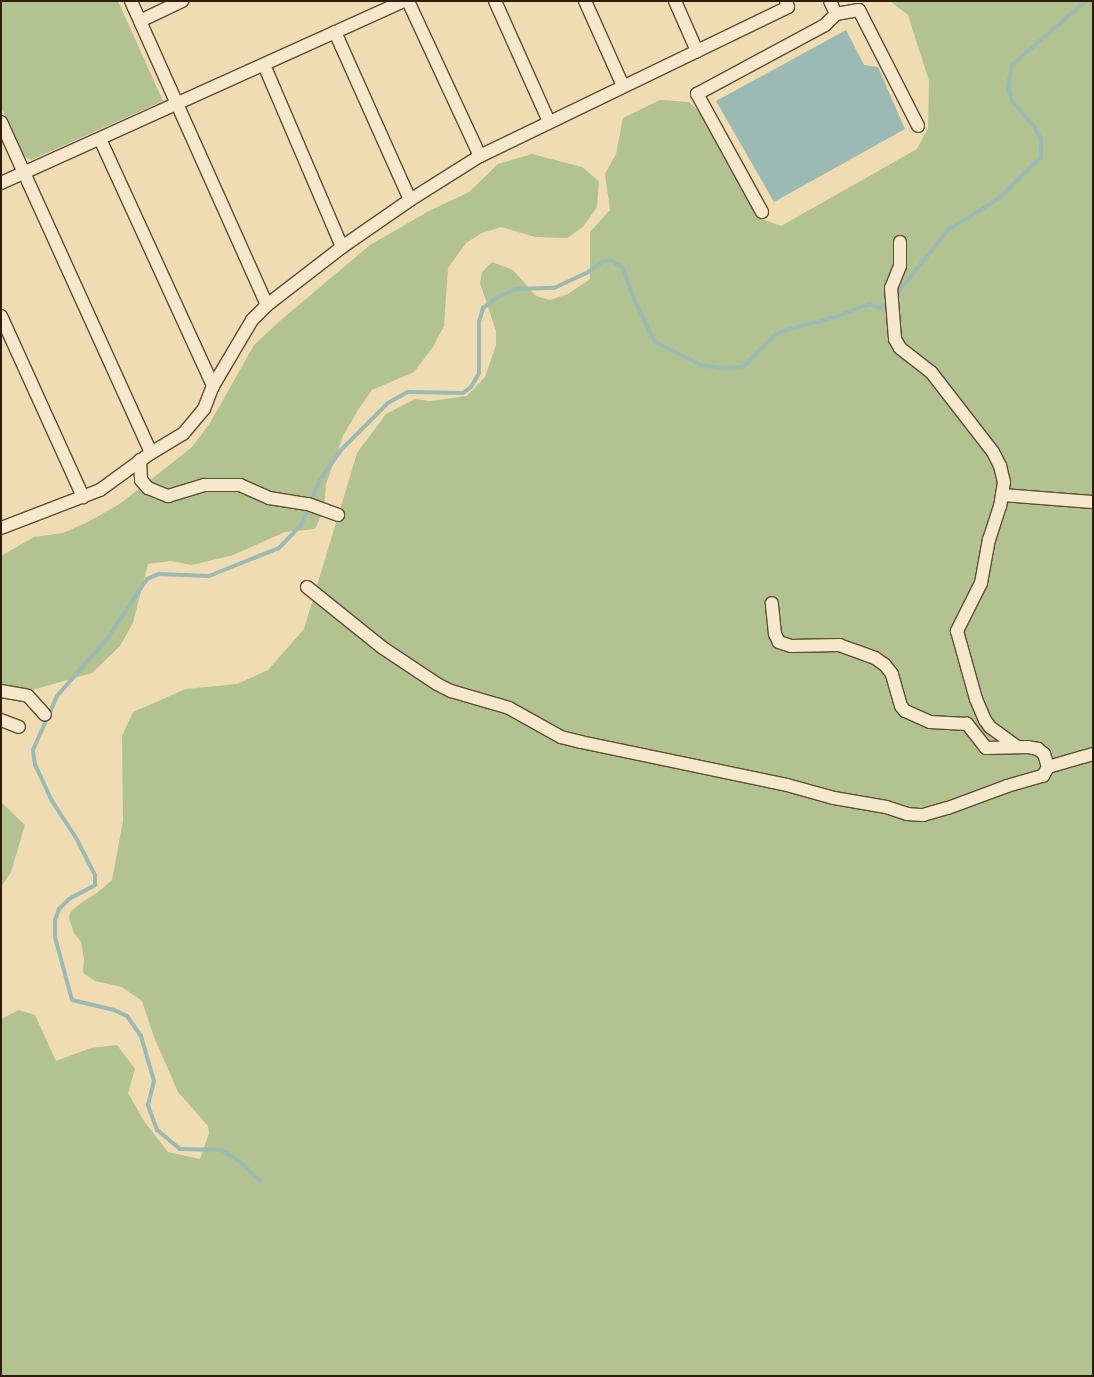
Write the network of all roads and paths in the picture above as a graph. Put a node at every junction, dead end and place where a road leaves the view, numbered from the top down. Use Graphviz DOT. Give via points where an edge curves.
graph roads {
  1 [pos="131,1"];
  2 [pos="182,1"];
  3 [pos="404,1"];
  4 [pos="408,1"];
  5 [pos="495,1"];
  6 [pos="585,1"];
  7 [pos="675,1"];
  8 [pos="786,1"];
  9 [pos="830,1"];
  10 [pos="836,14"];
  11 [pos="140,21"];
  12 [pos="335,32"];
  13 [pos="697,51"];
  14 [pos="264,64"];
  15 [pos="623,86"];
  16 [pos="177,104"];
  17 [pos="1,122"];
  18 [pos="548,122"];
  19 [pos="918,126"];
  20 [pos="100,139"];
  21 [pos="480,156"];
  22 [pos="24,173"];
  23 [pos="1,183"];
  24 [pos="410,200"];
  25 [pos="762,212"];
  26 [pos="900,242"];
  27 [pos="342,247"];
  28 [pos="267,305"];
  29 [pos="1,316"];
  30 [pos="213,386"];
  31 [pos="145,457"];
  32 [pos="1002,495"];
  33 [pos="84,498"];
  34 [pos="1093,502"];
  35 [pos="338,515"];
  36 [pos="3,524"];
  37 [pos="307,587"];
  38 [pos="772,603"];
  39 [pos="1,691"];
  40 [pos="45,715"];
  41 [pos="1,720"];
  42 [pos="20,727"];
  43 [pos="1018,747"];
  44 [pos="1093,754"];
  45 [pos="1048,767"];
  1 -- 11 [label="street"];
  2 -- 11 [label="street"];
  3 -- 12 [label="street"];
  4 -- 21 [label="street"];
  5 -- 18 [label="street"];
  6 -- 15 [label="street"];
  7 -- 13 [label="street"];
  8 -- 13 [label="street" via="788,7"];
  9 -- 10 [label="street"];
  10 -- 19 [label="street" via="859,10"];
  10 -- 25 [label="street" via="825,25 697,94"];
  11 -- 16 [label="street"];
  12 -- 14 [label="street"];
  12 -- 24 [label="street"];
  13 -- 15 [label="street"];
  14 -- 16 [label="street"];
  14 -- 27 [label="street"];
  15 -- 18 [label="street"];
  16 -- 20 [label="street"];
  16 -- 28 [label="street"];
  17 -- 22 [label="street"];
  18 -- 21 [label="street"];
  20 -- 22 [label="street"];
  20 -- 30 [label="street"];
  21 -- 24 [label="street"];
  22 -- 23 [label="street"];
  22 -- 31 [label="street"];
  24 -- 27 [label="street"];
  26 -- 32 [label="street" via="900,266 891,288 895,339 900,348 931,372 994,452 1004,482"];
  27 -- 28 [label="street"];
  28 -- 30 [label="street" via="252,320"];
  29 -- 33 [label="street"];
  30 -- 31 [label="street" via="204,410 183,434"];
  31 -- 33 [label="street"];
  31 -- 35 [label="street" via="141,480 148,488 168,496 204,485 240,485 269,498 308,504"];
  32 -- 34 [label="street"];
  32 -- 43 [label="street" via="989,539 982,583 957,632 985,720"];
  33 -- 36 [label="street"];
  37 -- 45 [label="street" via="383,648 437,684 509,708 561,737 581,742 787,784 834,798 886,806 907,814 924,815 1043,776"];
  38 -- 43 [label="street" via="775,634 779,642 791,646 840,645 875,658 892,674 905,712 930,722 966,724 986,748"];
  39 -- 40 [label="street" via="28,696"];
  41 -- 42 [label="street"];
  43 -- 45 [label="street" via="1038,749 1044,754"];
  44 -- 45 [label="street"];
}
